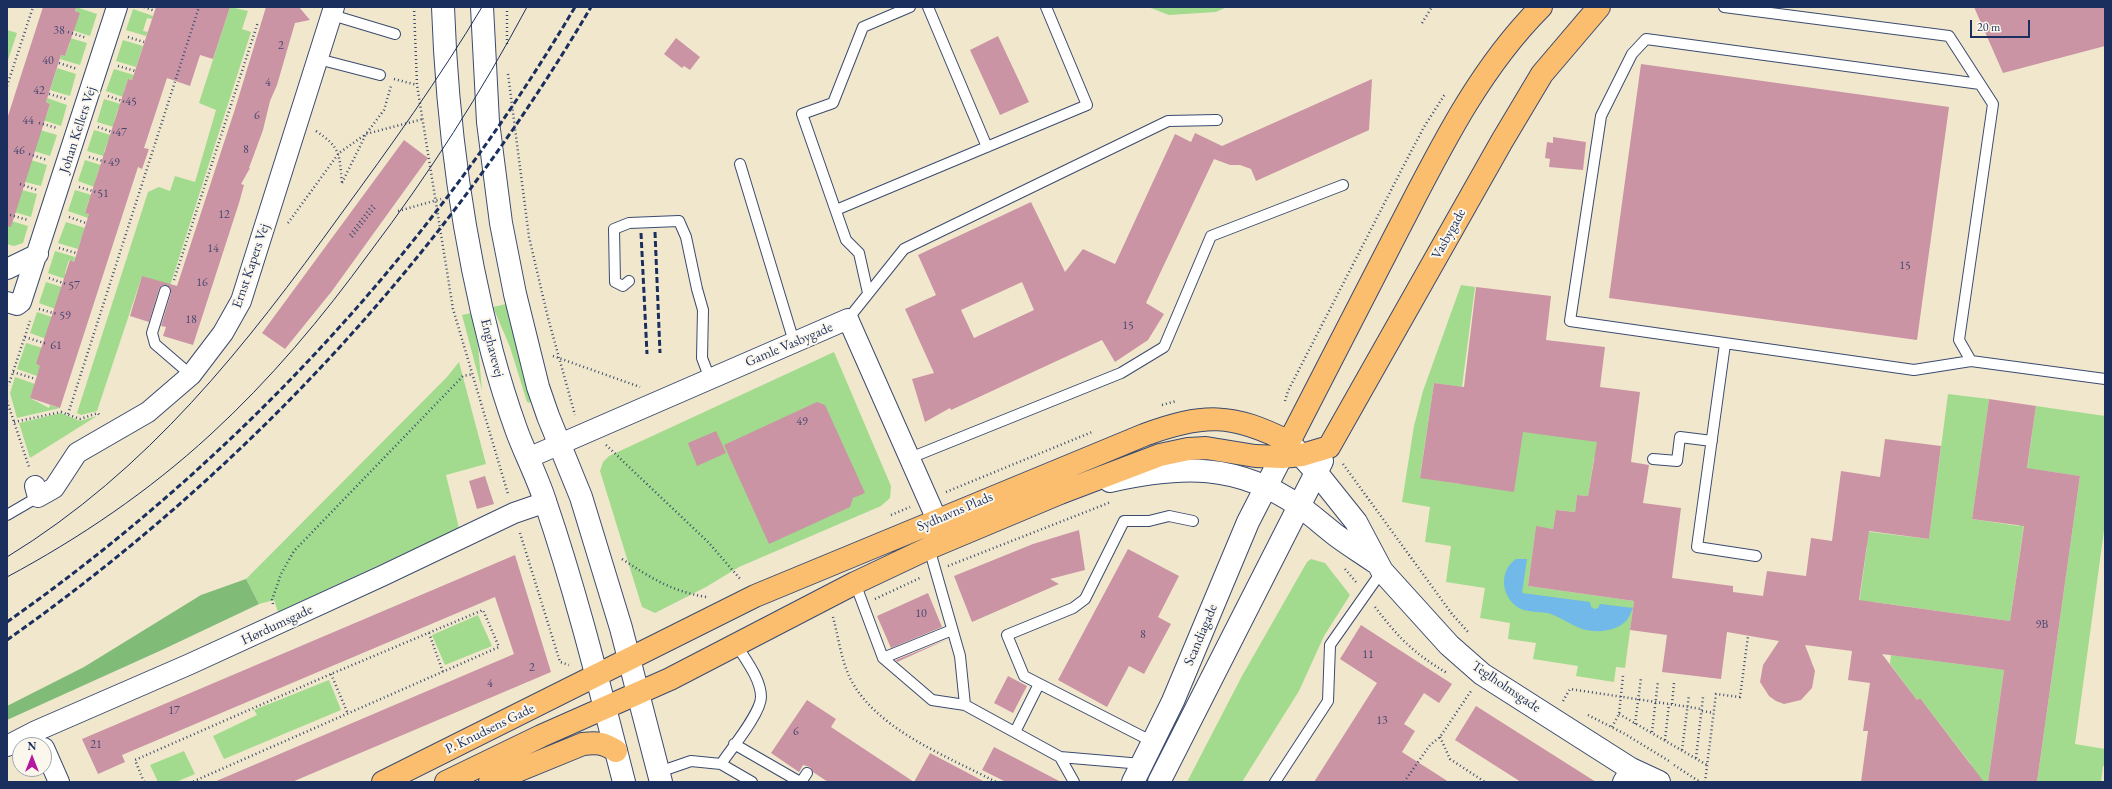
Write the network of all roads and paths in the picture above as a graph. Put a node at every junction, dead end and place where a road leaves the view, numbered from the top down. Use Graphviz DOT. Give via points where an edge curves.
graph roads {
  1 [pos="33,7"];
  2 [pos="117,7"];
  3 [pos="144,7"];
  4 [pos="199,7"];
  5 [pos="443,7"];
  6 [pos="482,7"];
  7 [pos="507,7"];
  8 [pos="910,7"];
  9 [pos="928,7"];
  10 [pos="1046,7"];
  11 [pos="1432,7"];
  12 [pos="1541,7"];
  13 [pos="1599,7"];
  14 [pos="1724,7"];
  15 [pos="155,11"];
  16 [pos="333,11"];
  17 [pos="258,22"];
  18 [pos="1422,23"];
  19 [pos="394,34"];
  20 [pos="507,50"];
  21 [pos="318,59"];
  22 [pos="508,72"];
  23 [pos="380,75"];
  24 [pos="394,79"];
  25 [pos="1980,84"];
  26 [pos="417,85"];
  27 [pos="7,86"];
  28 [pos="299,119"];
  29 [pos="423,119"];
  30 [pos="1217,120"];
  31 [pos="366,134"];
  32 [pos="987,147"];
  33 [pos="339,153"];
  34 [pos="740,164"];
  35 [pos="1343,185"];
  36 [pos="461,194"];
  37 [pos="374,205"];
  38 [pos="836,210"];
  39 [pos="398,211"];
  40 [pos="287,224"];
  41 [pos="351,236"];
  42 [pos="38,254"];
  43 [pos="7,269"];
  44 [pos="629,281"];
  45 [pos="165,292"];
  46 [pos="868,294"];
  47 [pos="21,304"];
  48 [pos="57,314"];
  49 [pos="848,319"];
  50 [pos="25,337"];
  51 [pos="794,342"];
  52 [pos="47,344"];
  53 [pos="1725,344"];
  54 [pos="528,351"];
  55 [pos="559,357"];
  56 [pos="1971,361"];
  57 [pos="14,372"];
  58 [pos="473,374"];
  59 [pos="191,376"];
  60 [pos="36,379"];
  61 [pos="710,379"];
  62 [pos="2105,379"];
  63 [pos="7,385"];
  64 [pos="669,397"];
  65 [pos="7,401"];
  66 [pos="8,410"];
  67 [pos="68,414"];
  68 [pos="14,422"];
  69 [pos="586,433"];
  70 [pos="108,435"];
  71 [pos="1712,441"];
  72 [pos="560,445"];
  73 [pos="1329,447"];
  74 [pos="1291,452"];
  75 [pos="528,458"];
  76 [pos="910,458"];
  77 [pos="1653,459"];
  78 [pos="1316,472"];
  79 [pos="1266,487"];
  80 [pos="36,491"];
  81 [pos="1060,493"];
  82 [pos="546,502"];
  83 [pos="1113,502"];
  84 [pos="1299,506"];
  85 [pos="7,515"];
  86 [pos="937,520"];
  87 [pos="1193,521"];
  88 [pos="929,548"];
  89 [pos="1756,556"];
  90 [pos="622,558"];
  91 [pos="1379,567"];
  92 [pos="936,571"];
  93 [pos="742,580"];
  94 [pos="855,583"];
  95 [pos="710,597"];
  96 [pos="829,597"];
  97 [pos="863,605"];
  98 [pos="834,618"];
  99 [pos="827,622"];
  100 [pos="279,623"];
  101 [pos="952,630"];
  102 [pos="428,633"];
  103 [pos="1472,636"];
  104 [pos="1748,636"];
  105 [pos="736,644"];
  106 [pos="883,658"];
  107 [pos="630,660"];
  108 [pos="443,672"];
  109 [pos="331,674"];
  110 [pos="1482,674"];
  111 [pos="597,676"];
  112 [pos="1623,676"];
  113 [pos="1641,678"];
  114 [pos="1658,681"];
  115 [pos="1674,682"];
  116 [pos="1039,684"];
  117 [pos="639,693"];
  118 [pos="1689,695"];
  119 [pos="1556,697"];
  120 [pos="1621,697"];
  121 [pos="1703,697"];
  122 [pos="1638,699"];
  123 [pos="1563,701"];
  124 [pos="1656,702"];
  125 [pos="1566,704"];
  126 [pos="1671,704"];
  127 [pos="965,705"];
  128 [pos="1688,706"];
  129 [pos="605,708"];
  130 [pos="1702,710"];
  131 [pos="1582,712"];
  132 [pos="1714,713"];
  133 [pos="348,714"];
  134 [pos="1619,714"];
  135 [pos="1635,724"];
  136 [pos="1612,727"];
  137 [pos="1015,732"];
  138 [pos="1652,733"];
  139 [pos="49,737"];
  140 [pos="1440,737"];
  141 [pos="1665,740"];
  142 [pos="1153,742"];
  143 [pos="734,744"];
  144 [pos="1682,750"];
  145 [pos="616,751"];
  146 [pos="1060,757"];
  147 [pos="1696,758"];
  148 [pos="721,764"];
  149 [pos="1707,765"];
  150 [pos="52,766"];
  151 [pos="807,773"];
  152 [pos="1138,773"];
  153 [pos="1627,775"];
  154 [pos="660,777"];
  155 [pos="59,782"];
  156 [pos="143,782"];
  157 [pos="192,782"];
  158 [pos="383,782"];
  159 [pos="446,782"];
  160 [pos="490,782"];
  161 [pos="624,782"];
  162 [pos="752,782"];
  163 [pos="800,782"];
  164 [pos="996,782"];
  165 [pos="1074,782"];
  166 [pos="1159,782"];
  167 [pos="1275,782"];
  168 [pos="1404,782"];
  169 [pos="1485,782"];
  170 [pos="1659,782"];
  171 [pos="1700,782"];
  172 [pos="1705,782"];
  1 -- 27 [label="path"];
  2 -- 42 [label="street, Johan Kellers Vej"];
  3 -- 15 [label="path"];
  4 -- 67 [label="path"];
  5 -- 36 [label="street, Enghavevej" via="444,42"];
  6 -- 54 [label="street" via="488,122 500,223"];
  7 -- 20 [label="path"];
  8 -- 38 [label="lane" via="863,27 833,103 802,114"];
  9 -- 32 [label="lane"];
  10 -- 32 [label="lane" via="1087,105"];
  11 -- 18 [label="path"];
  12 -- 74 [label="main road" via="1526,22 1480,82 1448,133"];
  13 -- 73 [label="main road, Vasbygade" via="1538,80"];
  14 -- 25 [label="lane" via="1949,36"];
  16 -- 19 [label="lane"];
  16 -- 21 [label="street, Ernst Kapers Vej"];
  17 -- 45 [label="path" via="171,289"];
  21 -- 23 [label="lane"];
  21 -- 28 [label="street, Ernst Kapers Vej"];
  22 -- 55 [label="path" via="529,237"];
  23 -- 24 [label="path"];
  24 -- 26 [label="path"];
  24 -- 31 [label="path" via="384,110"];
  25 -- 53 [label="lane" via="1646,39 1632,54 1601,116 1570,321"];
  25 -- 56 [label="lane" via="1993,104 1960,340"];
  28 -- 33 [label="path" via="332,142"];
  28 -- 59 [label="street, Ernst Kapers Vej" via="241,301 223,333"];
  29 -- 31 [label="path"];
  30 -- 46 [label="lane" via="1168,121 904,249"];
  31 -- 33 [label="path"];
  31 -- 33 [label="path" via="342,183"];
  32 -- 38 [label="lane"];
  33 -- 40 [label="path"];
  34 -- 51 [label="lane"];
  35 -- 76 [label="lane" via="1212,236 1164,347 1120,373"];
  36 -- 39 [label="path"];
  36 -- 75 [label="street, Enghavevej" via="472,266 492,352 516,430"];
  37 -- 41 [label="path"];
  38 -- 46 [label="lane" via="846,240 859,253"];
  42 -- 43 [label="street"];
  42 -- 47 [label="street, Johan Kellers Vej"];
  44 -- 61 [label="lane" via="623,286 615,282 614,229 629,223 679,221 686,237 696,289 703,310 702,358"];
  45 -- 59 [label="lane" via="152,333 155,344"];
  46 -- 49 [label="lane"];
  47 -- 48 [label="path"];
  47 -- 50 [label="path"];
  49 -- 51 [label="street, Gamle Vasbygade"];
  49 -- 76 [label="street, Gamle Vasbygade"];
  50 -- 52 [label="path"];
  50 -- 57 [label="path"];
  51 -- 61 [label="street, Gamle Vasbygade"];
  53 -- 56 [label="lane" via="1914,370"];
  53 -- 71 [label="lane"];
  54 -- 55 [label="path"];
  54 -- 72 [label="street"];
  55 -- 64 [label="path"];
  55 -- 69 [label="path"];
  56 -- 62 [label="lane"];
  57 -- 60 [label="path"];
  57 -- 63 [label="path"];
  58 -- 100 [label="path" via="462,376 294,552 281,574 272,600"];
  59 -- 70 [label="street, Ernst Kapers Vej" via="148,412"];
  61 -- 64 [label="street, Gamle Vasbygade"];
  64 -- 69 [label="street, Gamle Vasbygade"];
  65 -- 66 [label="path"];
  66 -- 68 [label="path"];
  67 -- 68 [label="path" via="61,412"];
  67 -- 70 [label="path" via="80,419 98,413"];
  68 -- 80 [label="path"];
  69 -- 72 [label="street, Gamle Vasbygade"];
  69 -- 93 [label="path" via="709,543"];
  70 -- 80 [label="street, Ernst Kapers Vej" via="77,453 54,488"];
  71 -- 77 [label="lane" via="1680,437 1677,462"];
  71 -- 89 [label="lane" via="1697,547"];
  72 -- 75 [label="street, Gamle Vasbygade"];
  72 -- 107 [label="street" via="581,497"];
  73 -- 74 [label="main road, Sydhavns Plads"];
  73 -- 78 [label="street, Vasbygade"];
  73 -- 103 [label="path" via="1452,614"];
  74 -- 78 [label="street, Teglholmsgade"];
  74 -- 79 [label="street, Scandiagade"];
  74 -- 81 [label="main road, Sydhavns Plads" via="1255,456 1206,448 1188,449 1160,455"];
  74 -- 86 [label="main road, Sydhavns Plads" via="1268,432 1235,420 1176,423"];
  75 -- 82 [label="street, Enghavevej"];
  76 -- 86 [label="street, Gamle Vasbygade"];
  78 -- 84 [label="street, Scandiagade"];
  78 -- 91 [label="street, Teglholmsgade" via="1356,522"];
  79 -- 81 [label="street, Teglholmsgade" via="1228,474 1183,469 1138,475"];
  79 -- 84 [label="street, Teglholmsgade"];
  79 -- 142 [label="street, Scandiagade" via="1248,522 1174,701"];
  80 -- 85 [label="lane"];
  81 -- 88 [label="main road, Sydhavns Plads"];
  82 -- 100 [label="street, Hørdumsgade" via="514,513"];
  82 -- 111 [label="street, Enghavevej"];
  83 -- 92 [label="path"];
  84 -- 91 [label="street, Teglholmsgade"];
  84 -- 166 [label="street, Scandiagade"];
  86 -- 107 [label="main road, Sydhavns Plads" via="755,596"];
  87 -- 116 [label="lane" via="1169,516 1149,521 1124,521 1085,599 1073,608 1008,636 1024,676"];
  88 -- 92 [label="lane"];
  88 -- 94 [label="main road, Sydhavns Plads"];
  90 -- 95 [label="path" via="665,586"];
  91 -- 110 [label="street, Teglholmsgade" via="1449,645"];
  91 -- 167 [label="lane" via="1330,645 1328,701"];
  92 -- 97 [label="path"];
  92 -- 101 [label="lane"];
  94 -- 96 [label="main road, Sydhavns Plads"];
  94 -- 97 [label="lane"];
  96 -- 98 [label="path"];
  96 -- 105 [label="main road, Sydhavns Plads"];
  97 -- 98 [label="path"];
  97 -- 106 [label="lane"];
  98 -- 99 [label="path"];
  98 -- 164 [label="path" via="849,676 872,707 904,734"];
  100 -- 139 [label="street, Hørdumsgade"];
  101 -- 106 [label="lane"];
  101 -- 127 [label="lane" via="960,656"];
  102 -- 108 [label="path"];
  102 -- 108 [label="path" via="483,610 499,647"];
  102 -- 109 [label="path"];
  104 -- 132 [label="path" via="1740,697 1716,694"];
  105 -- 117 [label="main road, Sydhavns Plads"];
  105 -- 143 [label="lane" via="758,683 761,697 758,709"];
  106 -- 127 [label="lane" via="932,700"];
  107 -- 111 [label="main road, Sydhavns Plads"];
  107 -- 117 [label="street"];
  108 -- 133 [label="path"];
  109 -- 133 [label="path"];
  109 -- 156 [label="path" via="135,760"];
  110 -- 140 [label="path"];
  110 -- 153 [label="street, Teglholmsgade"];
  111 -- 129 [label="street, Enghavevej"];
  111 -- 158 [label="main road, P. Knudsens Gade"];
  112 -- 120 [label="path"];
  113 -- 122 [label="path"];
  114 -- 124 [label="path"];
  115 -- 126 [label="path"];
  116 -- 137 [label="lane"];
  116 -- 142 [label="lane"];
  117 -- 129 [label="main road, P. Knudsens Gade"];
  117 -- 154 [label="street"];
  118 -- 128 [label="path"];
  119 -- 123 [label="path"];
  120 -- 122 [label="path"];
  120 -- 123 [label="path" via="1570,689"];
  120 -- 134 [label="path"];
  121 -- 130 [label="path"];
  122 -- 124 [label="path"];
  122 -- 135 [label="path"];
  123 -- 125 [label="path"];
  124 -- 126 [label="path"];
  124 -- 138 [label="path"];
  126 -- 128 [label="path"];
  126 -- 141 [label="path"];
  127 -- 137 [label="lane"];
  128 -- 130 [label="path"];
  128 -- 144 [label="path"];
  129 -- 145 [label="street, Enghavevej"];
  129 -- 159 [label="main road, P. Knudsens Gade"];
  130 -- 132 [label="path"];
  130 -- 147 [label="path"];
  131 -- 136 [label="path"];
  132 -- 149 [label="path"];
  133 -- 157 [label="path"];
  134 -- 135 [label="path"];
  134 -- 136 [label="path"];
  135 -- 138 [label="path"];
  136 -- 171 [label="path"];
  137 -- 146 [label="lane"];
  138 -- 141 [label="path"];
  140 -- 168 [label="path" via="1430,745"];
  140 -- 169 [label="path" via="1450,759"];
  141 -- 144 [label="path"];
  142 -- 152 [label="street, Scandiagade"];
  143 -- 148 [label="lane"];
  143 -- 163 [label="lane"];
  144 -- 147 [label="path"];
  145 -- 160 [label="main road" via="606,744 583,744"];
  145 -- 161 [label="street, Enghavevej"];
  146 -- 152 [label="lane"];
  146 -- 165 [label="lane"];
  147 -- 149 [label="path"];
  148 -- 154 [label="lane" via="691,762"];
  148 -- 162 [label="lane"];
  149 -- 172 [label="path"];
  150 -- 155 [label="street"];
  151 -- 163 [label="lane"];
  153 -- 170 [label="street, Teglholmsgade"];
}
